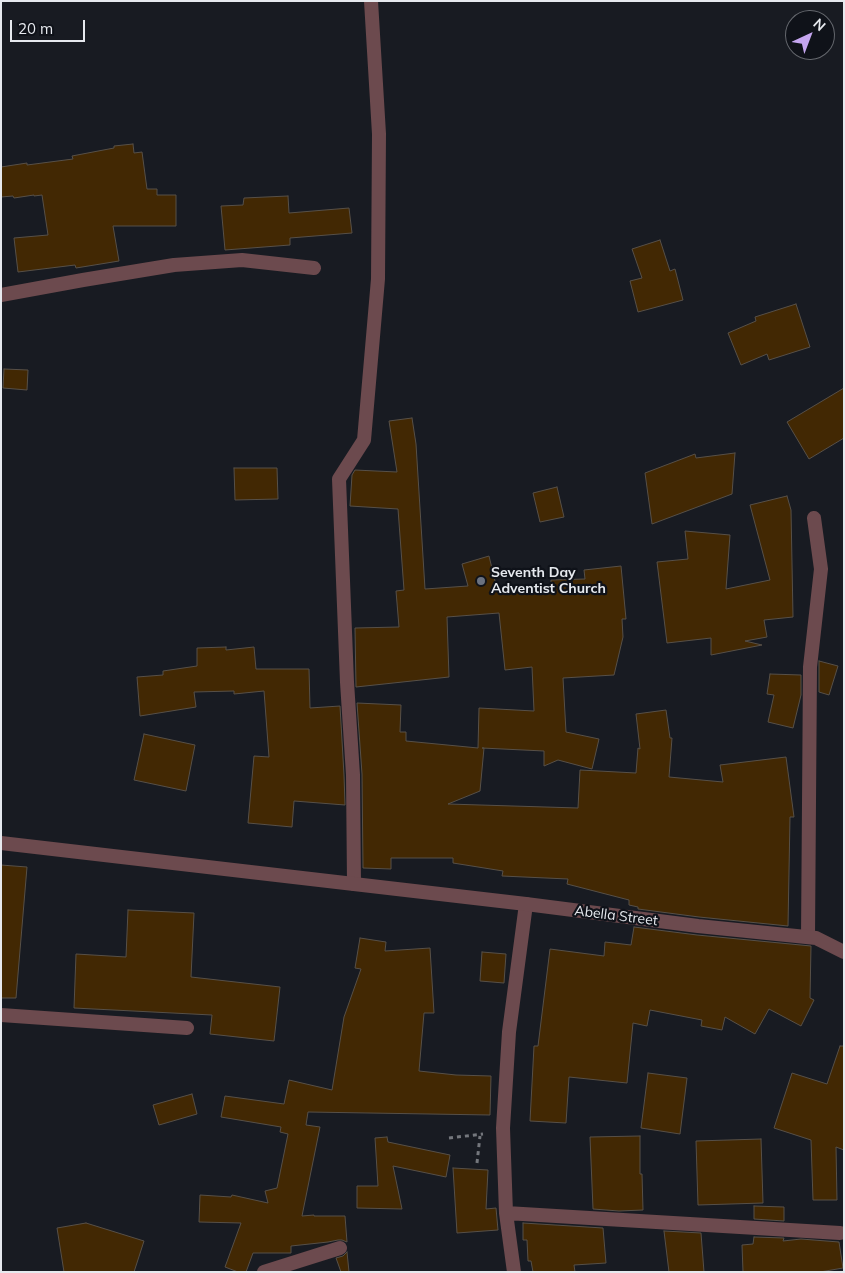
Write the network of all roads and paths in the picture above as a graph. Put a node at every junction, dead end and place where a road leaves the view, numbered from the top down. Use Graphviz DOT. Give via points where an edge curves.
graph roads {
  1 [pos="370,1"];
  2 [pos="314,268"];
  3 [pos="1,295"];
  4 [pos="814,518"];
  5 [pos="1,843"];
  6 [pos="354,884"];
  7 [pos="526,904"];
  8 [pos="808,937"];
  9 [pos="844,952"];
  10 [pos="1,1015"];
  11 [pos="187,1028"];
  12 [pos="503,1128"];
  13 [pos="480,1136"];
  14 [pos="450,1138"];
  15 [pos="477,1163"];
  16 [pos="506,1213"];
  17 [pos="840,1233"];
  18 [pos="340,1248"];
  19 [pos="264,1272"];
  20 [pos="514,1272"];
  1 -- 6 [label="street" via="379,134 378,279 364,440 339,479 353,775"];
  2 -- 3 [label="street" via="242,260 174,265"];
  4 -- 8 [label="street" via="821,569 810,667"];
  5 -- 6 [label="street, Abella Street"];
  6 -- 7 [label="street, Abella Street"];
  7 -- 8 [label="street, Abella Street"];
  7 -- 12 [label="street" via="509,1032"];
  8 -- 9 [label="street, Abella Street"];
  10 -- 11 [label="street"];
  12 -- 13 [label="path"];
  12 -- 16 [label="street"];
  13 -- 14 [label="path"];
  13 -- 15 [label="path"];
  16 -- 17 [label="street"];
  16 -- 20 [label="street"];
  18 -- 19 [label="street"];
}
